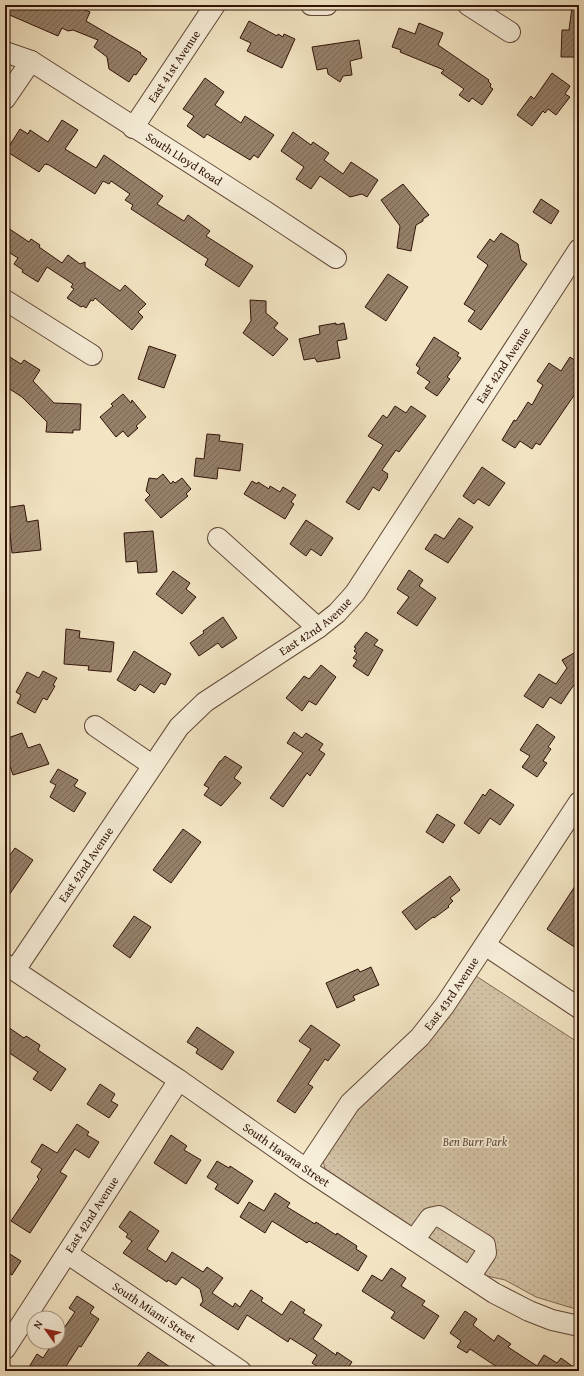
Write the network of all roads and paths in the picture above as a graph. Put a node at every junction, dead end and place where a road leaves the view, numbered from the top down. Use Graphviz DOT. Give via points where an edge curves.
graph roads {
  1 [pos="215,5"];
  2 [pos="311,5"];
  3 [pos="327,5"];
  4 [pos="468,5"];
  5 [pos="510,32"];
  6 [pos="5,52"];
  7 [pos="31,62"];
  8 [pos="5,100"];
  9 [pos="133,128"];
  10 [pos="579,250"];
  11 [pos="336,258"];
  12 [pos="5,300"];
  13 [pos="92,356"];
  14 [pos="218,538"];
  15 [pos="318,628"];
  16 [pos="95,726"];
  17 [pos="152,765"];
  18 [pos="576,815"];
  19 [pos="485,945"];
  20 [pos="10,967"];
  21 [pos="579,1008"];
  22 [pos="179,1080"];
  23 [pos="306,1169"];
  24 [pos="414,1240"];
  25 [pos="68,1254"];
  26 [pos="470,1277"];
  27 [pos="579,1326"];
  28 [pos="5,1349"];
  29 [pos="220,1366"];
  30 [pos="241,1371"];
  1 -- 9 [label="street, East 41st Avenue"];
  2 -- 3 [label="street"];
  4 -- 5 [label="street"];
  6 -- 7 [label="street, South Lloyd Road"];
  7 -- 8 [label="street"];
  7 -- 9 [label="street, South Lloyd Road"];
  9 -- 11 [label="street, South Lloyd Road"];
  10 -- 15 [label="street, East 42nd Avenue" via="355,594 337,614"];
  12 -- 13 [label="street"];
  14 -- 15 [label="street"];
  15 -- 17 [label="street, East 42nd Avenue" via="205,702 179,727"];
  16 -- 17 [label="street"];
  17 -- 20 [label="street, East 42nd Avenue"];
  18 -- 19 [label="street, East 43rd Avenue"];
  19 -- 21 [label="street"];
  19 -- 23 [label="street, East 43rd Avenue" via="445,1006 420,1037 350,1103"];
  20 -- 22 [label="street, South Havana Street"];
  22 -- 23 [label="street, South Havana Street"];
  22 -- 25 [label="street, East 42nd Avenue"];
  23 -- 24 [label="street, South Havana Street"];
  24 -- 26 [label="street, South Havana Street"];
  24 -- 26 [label="street" via="430,1218 439,1216 485,1246 486,1253"];
  25 -- 28 [label="street, East 42nd Avenue"];
  25 -- 29 [label="street, South Miami Street"];
  26 -- 27 [label="street, South Havana Street" via="529,1311 552,1320"];
  29 -- 30 [label="street, South Miami Street"];
}
